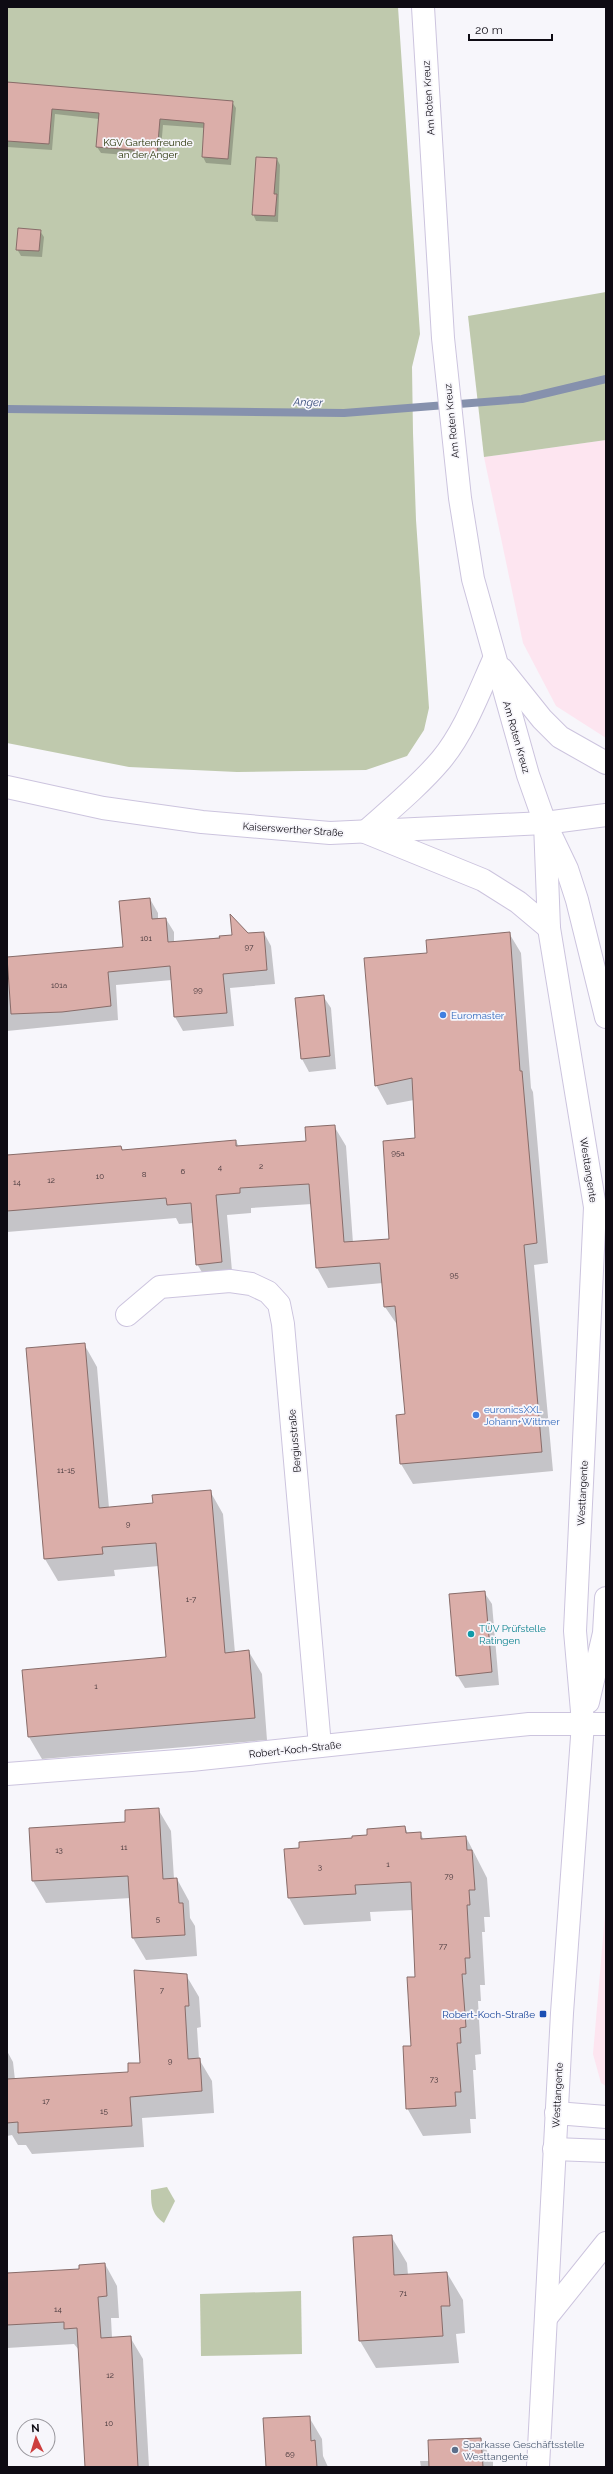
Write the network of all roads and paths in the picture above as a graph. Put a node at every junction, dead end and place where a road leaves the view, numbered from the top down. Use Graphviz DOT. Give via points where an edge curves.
graph roads {
  1 [pos="423,7"];
  2 [pos="494,658"];
  3 [pos="606,763"];
  4 [pos="7,787"];
  5 [pos="606,815"];
  6 [pos="545,823"];
  7 [pos="366,832"];
  8 [pos="549,928"];
  9 [pos="606,962"];
  10 [pos="600,989"];
  11 [pos="606,1017"];
  12 [pos="127,1315"];
  13 [pos="606,1598"];
  14 [pos="583,1723"];
  15 [pos="606,1724"];
  16 [pos="320,1746"];
  17 [pos="7,1774"];
  18 [pos="556,2113"];
  19 [pos="606,2117"];
  20 [pos="554,2149"];
  21 [pos="606,2151"];
  22 [pos="606,2243"];
  23 [pos="546,2318"];
  24 [pos="538,2467"];
  1 -- 2 [label="street, Am Roten Kreuz" via="452,430 473,579"];
  2 -- 3 [label="street" via="542,719 560,737"];
  2 -- 6 [label="street, Am Roten Kreuz" via="528,775"];
  2 -- 7 [label="street" via="472,709 445,754 406,796"];
  4 -- 7 [label="street, Kaiserswerther Straße" via="103,808 202,822 330,833"];
  5 -- 6 [label="street, Kaiserswerther Straße"];
  6 -- 7 [label="street, Kaiserswerther Straße"];
  6 -- 8 [label="street, Westtangente"];
  6 -- 10 [label="street" via="567,869"];
  7 -- 8 [label="street" via="483,880 518,902"];
  8 -- 14 [label="street, Westtangente" via="596,1208 575,1631"];
  9 -- 10 [label="street"];
  10 -- 11 [label="street"];
  12 -- 16 [label="street, Bergiusstraße" via="160,1287 230,1281 251,1284 268,1292 278,1304 283,1324"];
  13 -- 14 [label="street, Westtangente" via="604,1633"];
  14 -- 15 [label="street, Robert-Koch-Straße"];
  14 -- 16 [label="street, Robert-Koch-Straße" via="529,1724"];
  14 -- 18 [label="street, Westtangente"];
  16 -- 17 [label="street, Robert-Koch-Straße" via="184,1761"];
  18 -- 19 [label="street"];
  18 -- 20 [label="street, Westtangente"];
  20 -- 21 [label="street"];
  20 -- 23 [label="street, Westtangente"];
  22 -- 23 [label="street"];
  23 -- 24 [label="street, Westtangente"];
}
